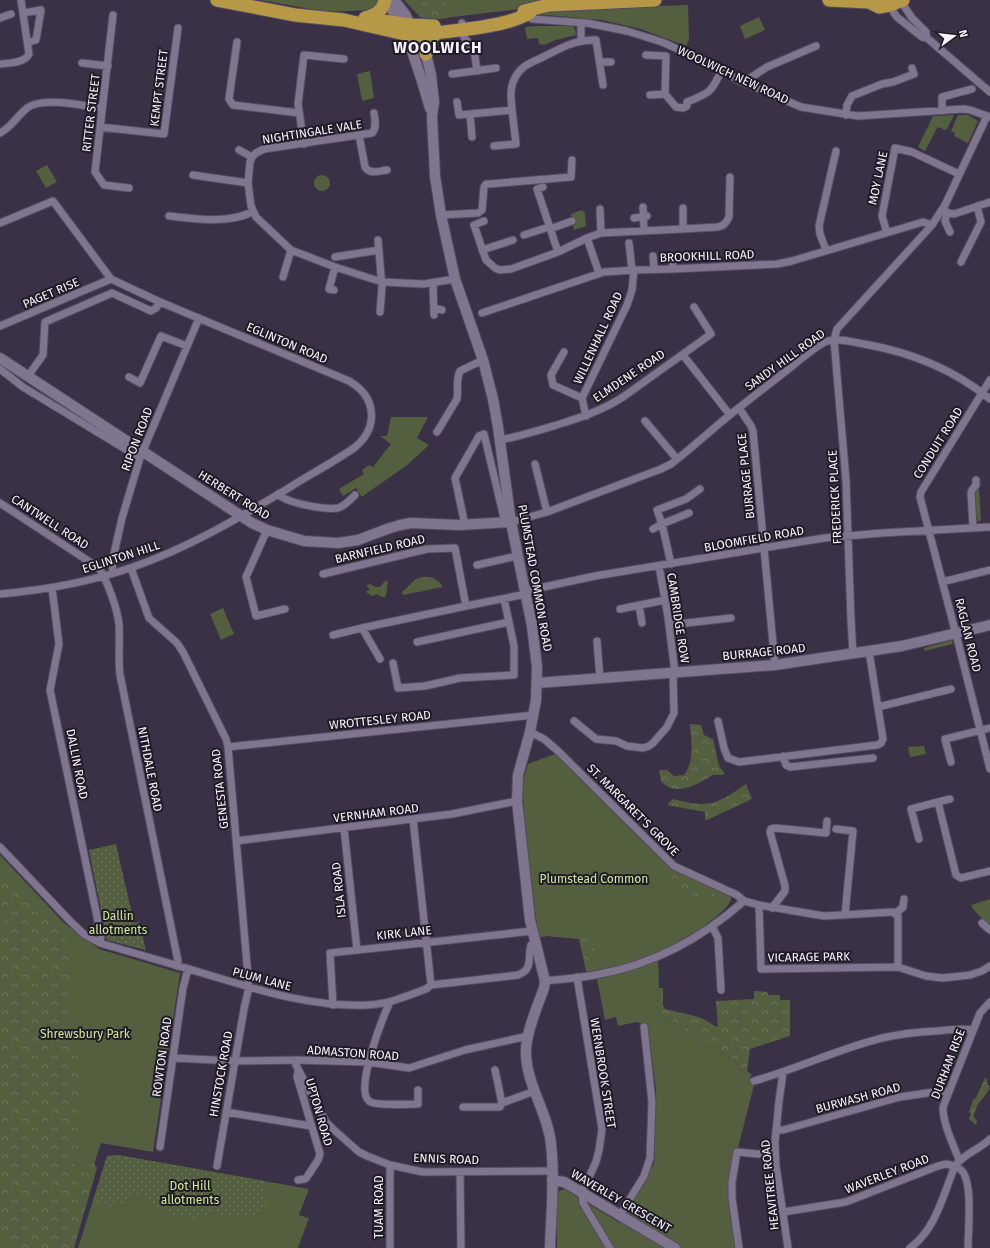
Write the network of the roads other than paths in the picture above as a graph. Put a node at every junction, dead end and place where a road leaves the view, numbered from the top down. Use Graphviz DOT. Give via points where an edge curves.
graph roads {
  1 [pos="21,0"];
  2 [pos="217,0"];
  3 [pos="386,0"];
  4 [pos="394,0"];
  5 [pos="655,0"];
  6 [pos="828,0"];
  7 [pos="871,1"];
  8 [pos="896,1"];
  9 [pos="528,11"];
  10 [pos="23,13"];
  11 [pos="11,14"];
  12 [pos="113,15"];
  13 [pos="0,18"];
  14 [pos="365,18"];
  15 [pos="344,20"];
  16 [pos="581,23"];
  17 [pos="462,26"];
  18 [pos="178,28"];
  19 [pos="408,29"];
  20 [pos="438,32"];
  21 [pos="927,38"];
  22 [pos="581,40"];
  23 [pos="28,42"];
  24 [pos="237,42"];
  25 [pos="816,46"];
  26 [pos="426,54"];
  27 [pos="646,55"];
  28 [pos="344,59"];
  29 [pos="600,62"];
  30 [pos="611,62"];
  31 [pos="82,63"];
  32 [pos="0,64"];
  33 [pos="108,66"];
  34 [pos="496,68"];
  35 [pos="912,68"];
  36 [pos="722,69"];
  37 [pos="477,70"];
  38 [pos="452,74"];
  39 [pos="744,82"];
  40 [pos="603,85"];
  41 [pos="972,89"];
  42 [pos="990,92"];
  43 [pos="650,94"];
  44 [pos="665,94"];
  45 [pos="457,102"];
  46 [pos="102,108"];
  47 [pos="512,110"];
  48 [pos="942,110"];
  49 [pos="299,112"];
  50 [pos="374,113"];
  51 [pos="470,114"];
  52 [pos="846,115"];
  53 [pos="432,116"];
  54 [pos="988,116"];
  55 [pos="100,127"];
  56 [pos="0,133"];
  57 [pos="359,135"];
  58 [pos="472,137"];
  59 [pos="304,144"];
  60 [pos="494,146"];
  61 [pos="239,150"];
  62 [pos="836,151"];
  63 [pos="252,157"];
  64 [pos="572,160"];
  65 [pos="387,170"];
  66 [pos="959,174"];
  67 [pos="193,175"];
  68 [pos="730,177"];
  69 [pos="248,183"];
  70 [pos="129,188"];
  71 [pos="537,189"];
  72 [pos="990,202"];
  73 [pos="977,206"];
  74 [pos="643,207"];
  75 [pos="683,208"];
  76 [pos="600,209"];
  77 [pos="945,211"];
  78 [pos="252,212"];
  79 [pos="441,215"];
  80 [pos="169,216"];
  81 [pos="645,216"];
  82 [pos="634,218"];
  83 [pos="484,221"];
  84 [pos="572,221"];
  85 [pos="0,223"];
  86 [pos="932,226"];
  87 [pos="549,228"];
  88 [pos="683,229"];
  89 [pos="644,231"];
  90 [pos="950,232"];
  91 [pos="601,233"];
  92 [pos="887,233"];
  93 [pos="524,236"];
  94 [pos="587,238"];
  95 [pos="378,240"];
  96 [pos="513,240"];
  97 [pos="629,243"];
  98 [pos="291,250"];
  99 [pos="379,250"];
  100 [pos="482,250"];
  101 [pos="826,250"];
  102 [pos="558,252"];
  103 [pos="653,256"];
  104 [pos="672,256"];
  105 [pos="335,257"];
  106 [pos="962,262"];
  107 [pos="335,267"];
  108 [pos="654,269"];
  109 [pos="673,269"];
  110 [pos="633,270"];
  111 [pos="599,273"];
  112 [pos="283,277"];
  113 [pos="110,279"];
  114 [pos="455,279"];
  115 [pos="382,282"];
  116 [pos="433,283"];
  117 [pos="334,290"];
  118 [pos="160,302"];
  119 [pos="694,307"];
  120 [pos="442,310"];
  121 [pos="380,312"];
  122 [pos="482,313"];
  123 [pos="199,318"];
  124 [pos="0,326"];
  125 [pos="834,340"];
  126 [pos="187,346"];
  127 [pos="564,352"];
  128 [pos="683,355"];
  129 [pos="0,358"];
  130 [pos="483,360"];
  131 [pos="0,369"];
  132 [pos="28,376"];
  133 [pos="130,377"];
  134 [pos="990,380"];
  135 [pos="982,392"];
  136 [pos="582,398"];
  137 [pos="990,398"];
  138 [pos="739,408"];
  139 [pos="730,415"];
  140 [pos="586,416"];
  141 [pos="645,421"];
  142 [pos="437,432"];
  143 [pos="500,440"];
  144 [pos="141,455"];
  145 [pos="677,459"];
  146 [pos="535,464"];
  147 [pos="976,480"];
  148 [pos="700,489"];
  149 [pos="278,494"];
  150 [pos="355,495"];
  151 [pos="0,503"];
  152 [pos="547,512"];
  153 [pos="689,513"];
  154 [pos="242,516"];
  155 [pos="506,519"];
  156 [pos="465,524"];
  157 [pos="662,524"];
  158 [pos="973,527"];
  159 [pos="990,527"];
  160 [pos="653,529"];
  161 [pos="267,530"];
  162 [pos="929,530"];
  163 [pos="848,535"];
  164 [pos="764,548"];
  165 [pos="517,556"];
  166 [pos="477,564"];
  167 [pos="671,564"];
  168 [pos="658,566"];
  169 [pos="131,568"];
  170 [pos="990,570"];
  171 [pos="113,573"];
  172 [pos="323,574"];
  173 [pos="105,576"];
  174 [pos="942,582"];
  175 [pos="52,588"];
  176 [pos="525,593"];
  177 [pos="0,594"];
  178 [pos="504,598"];
  179 [pos="665,600"];
  180 [pos="639,605"];
  181 [pos="466,606"];
  182 [pos="285,608"];
  183 [pos="620,609"];
  184 [pos="731,618"];
  185 [pos="509,622"];
  186 [pos="642,623"];
  187 [pos="670,625"];
  188 [pos="990,625"];
  189 [pos="362,628"];
  190 [pos="956,634"];
  191 [pos="333,635"];
  192 [pos="597,641"];
  193 [pos="417,642"];
  194 [pos="869,651"];
  195 [pos="853,654"];
  196 [pos="380,659"];
  197 [pos="393,663"];
  198 [pos="775,665"];
  199 [pos="674,673"];
  200 [pos="600,679"];
  201 [pos="537,683"];
  202 [pos="951,689"];
  203 [pos="878,707"];
  204 [pos="534,715"];
  205 [pos="574,721"];
  206 [pos="718,721"];
  207 [pos="990,728"];
  208 [pos="980,730"];
  209 [pos="530,732"];
  210 [pos="228,747"];
  211 [pos="783,756"];
  212 [pos="874,758"];
  213 [pos="951,762"];
  214 [pos="990,769"];
  215 [pos="950,799"];
  216 [pos="517,800"];
  217 [pos="938,802"];
  218 [pos="414,819"];
  219 [pos="827,821"];
  220 [pos="344,828"];
  221 [pos="836,829"];
  222 [pos="919,839"];
  223 [pos="236,841"];
  224 [pos="0,847"];
  225 [pos="990,871"];
  226 [pos="904,899"];
  227 [pos="744,901"];
  228 [pos="759,905"];
  229 [pos="772,908"];
  230 [pos="896,914"];
  231 [pos="845,915"];
  232 [pos="982,923"];
  233 [pos="712,926"];
  234 [pos="990,930"];
  235 [pos="532,931"];
  236 [pos="427,942"];
  237 [pos="100,943"];
  238 [pos="535,943"];
  239 [pos="357,950"];
  240 [pos="177,966"];
  241 [pos="990,966"];
  242 [pos="898,967"];
  243 [pos="188,969"];
  244 [pos="577,978"];
  245 [pos="545,981"];
  246 [pos="431,985"];
  247 [pos="249,987"];
  248 [pos="721,990"];
  249 [pos="390,1002"];
  250 [pos="990,1002"];
  251 [pos="333,1005"];
  252 [pos="644,1027"];
  253 [pos="973,1030"];
  254 [pos="528,1036"];
  255 [pos="173,1058"];
  256 [pos="296,1060"];
  257 [pos="234,1061"];
  258 [pos="368,1062"];
  259 [pos="495,1070"];
  260 [pos="300,1071"];
  261 [pos="783,1073"];
  262 [pos="754,1081"];
  263 [pos="418,1090"];
  264 [pos="535,1091"];
  265 [pos="947,1092"];
  266 [pos="502,1103"];
  267 [pos="463,1106"];
  268 [pos="226,1112"];
  269 [pos="311,1126"];
  270 [pos="776,1130"];
  271 [pos="990,1139"];
  272 [pos="160,1148"];
  273 [pos="775,1153"];
  274 [pos="957,1163"];
  275 [pos="390,1165"];
  276 [pos="218,1166"];
  277 [pos="460,1172"];
  278 [pos="553,1176"];
  279 [pos="302,1179"];
  280 [pos="582,1192"];
  281 [pos="783,1212"];
  282 [pos="620,1215"];
  283 [pos="390,1248"];
  284 [pos="461,1248"];
  285 [pos="550,1248"];
  286 [pos="610,1248"];
  287 [pos="675,1248"];
  288 [pos="739,1248"];
  289 [pos="788,1248"];
  290 [pos="910,1248"];
  291 [pos="968,1248"];
  1 -- 10 [label="street"];
  2 -- 15 [label="highway" via="295,15"];
  3 -- 14 [label="highway" via="378,12"];
  3 -- 19 [label="street"];
  4 -- 19 [label="street"];
  5 -- 9 [label="highway" via="549,5"];
  6 -- 7 [label="highway"];
  7 -- 8 [label="highway" via="879,6"];
  8 -- 21 [label="street" via="926,32"];
  8 -- 21 [label="street" via="894,13 897,17 922,37"];
  9 -- 16 [label="street, WOOLWICH NEW ROAD" via="532,20"];
  9 -- 17 [label="highway"];
  10 -- 23 [label="street"];
  10 -- 23 [label="street" via="41,10 36,40"];
  11 -- 13 [label="street"];
  12 -- 33 [label="street, RITTER STREET"];
  14 -- 15 [label="highway"];
  14 -- 19 [label="highway"];
  15 -- 19 [label="highway"];
  16 -- 22 [label="street"];
  16 -- 36 [label="street, WOOLWICH NEW ROAD" via="627,31 662,42"];
  17 -- 19 [label="highway"];
  17 -- 20 [label="highway"];
  17 -- 37 [label="street" via="464,37 474,50"];
  18 -- 55 [label="street, KEMPT STREET" via="164,134"];
  19 -- 20 [label="highway"];
  19 -- 26 [label="street"];
  19 -- 53 [label="street"];
  20 -- 26 [label="highway" via="431,38"];
  21 -- 42 [label="street"];
  22 -- 29 [label="street" via="596,40"];
  22 -- 47 [label="street" via="524,66 512,87"];
  23 -- 32 [label="street" via="30,51 27,58"];
  24 -- 49 [label="street" via="229,98 233,105"];
  25 -- 39 [label="street" via="767,67"];
  26 -- 53 [label="street" via="433,88"];
  27 -- 44 [label="street" via="666,56"];
  28 -- 49 [label="street" via="304,55"];
  29 -- 30 [label="street"];
  29 -- 40 [label="street"];
  31 -- 33 [label="street"];
  33 -- 46 [label="street, RITTER STREET"];
  34 -- 37 [label="street"];
  35 -- 52 [label="street" via="914,74 852,96"];
  36 -- 39 [label="street, WOOLWICH NEW ROAD"];
  36 -- 44 [label="street" via="712,89 687,102 687,106 683,108 676,107"];
  37 -- 38 [label="street"];
  39 -- 52 [label="street, WOOLWICH NEW ROAD" via="801,107"];
  41 -- 48 [label="street" via="942,97"];
  43 -- 44 [label="street"];
  45 -- 51 [label="street" via="459,115"];
  46 -- 55 [label="street, RITTER STREET"];
  46 -- 56 [label="street" via="53,102 38,103 29,107 10,127"];
  47 -- 51 [label="street"];
  47 -- 60 [label="street" via="519,144"];
  48 -- 52 [label="street, WOOLWICH NEW ROAD"];
  48 -- 54 [label="street, WOOLWICH NEW ROAD" via="970,110"];
  49 -- 59 [label="street"];
  50 -- 57 [label="street, NIGHTINGALE VALE" via="375,130"];
  51 -- 58 [label="street"];
  53 -- 79 [label="street, PLUMSTEAD COMMON ROAD" via="435,176"];
  54 -- 66 [label="street, SANDY HILL ROAD"];
  55 -- 70 [label="street, RITTER STREET" via="95,168 97,176 104,185"];
  57 -- 59 [label="street, NIGHTINGALE VALE"];
  57 -- 65 [label="street" via="367,171"];
  59 -- 63 [label="street, NIGHTINGALE VALE" via="264,149"];
  61 -- 63 [label="street"];
  62 -- 101 [label="street" via="819,226"];
  63 -- 69 [label="street, NIGHTINGALE VALE"];
  64 -- 79 [label="street" via="571,177 486,184 482,210 478,213"];
  66 -- 77 [label="street, SANDY HILL ROAD"];
  66 -- 92 [label="street, MOY LANE" via="910,151 895,148 882,216"];
  67 -- 69 [label="street"];
  68 -- 88 [label="street" via="727,222 717,227"];
  69 -- 78 [label="street, NIGHTINGALE VALE"];
  71 -- 87 [label="street"];
  72 -- 73 [label="street"];
  73 -- 77 [label="street" via="954,214"];
  73 -- 106 [label="street" via="980,222"];
  74 -- 81 [label="street"];
  75 -- 88 [label="street"];
  76 -- 91 [label="street"];
  77 -- 86 [label="street, SANDY HILL ROAD"];
  77 -- 90 [label="street" via="945,221"];
  78 -- 80 [label="street" via="210,220"];
  78 -- 98 [label="street"];
  79 -- 114 [label="street, PLUMSTEAD COMMON ROAD"];
  81 -- 82 [label="street"];
  81 -- 89 [label="street"];
  83 -- 100 [label="street" via="474,225"];
  84 -- 87 [label="street"];
  85 -- 113 [label="street, EGLINTON ROAD" via="53,201"];
  86 -- 92 [label="street, BROOKHILL ROAD" via="923,222"];
  86 -- 125 [label="street, SANDY HILL ROAD" via="837,329"];
  87 -- 93 [label="street"];
  87 -- 102 [label="street"];
  88 -- 89 [label="street"];
  89 -- 91 [label="street"];
  91 -- 94 [label="street"];
  92 -- 101 [label="street, BROOKHILL ROAD"];
  94 -- 102 [label="street"];
  94 -- 111 [label="street"];
  95 -- 99 [label="street"];
  96 -- 100 [label="street"];
  97 -- 110 [label="street, WILLENHALL ROAD"];
  98 -- 107 [label="street"];
  98 -- 112 [label="street"];
  99 -- 105 [label="street"];
  99 -- 115 [label="street"];
  100 -- 102 [label="street" via="490,264 506,270"];
  101 -- 109 [label="street, BROOKHILL ROAD" via="777,264"];
  103 -- 108 [label="street"];
  104 -- 109 [label="street"];
  107 -- 115 [label="street"];
  107 -- 117 [label="street" via="329,289"];
  108 -- 109 [label="street, BROOKHILL ROAD"];
  108 -- 110 [label="street, BROOKHILL ROAD"];
  110 -- 111 [label="street, BROOKHILL ROAD"];
  110 -- 136 [label="street, WILLENHALL ROAD" via="632,290 627,305"];
  111 -- 122 [label="street, BROOKHILL ROAD"];
  113 -- 118 [label="street, EGLINTON ROAD"];
  113 -- 124 [label="street, PAGET RISE"];
  114 -- 116 [label="street"];
  114 -- 130 [label="street, PLUMSTEAD COMMON ROAD"];
  115 -- 116 [label="street"];
  115 -- 121 [label="street"];
  116 -- 120 [label="street" via="434,311"];
  118 -- 123 [label="street, EGLINTON ROAD"];
  118 -- 132 [label="street" via="151,311 112,293 46,322 43,355"];
  119 -- 128 [label="street, ELMDENE ROAD" via="711,334"];
  123 -- 126 [label="street, RIPON ROAD"];
  123 -- 149 [label="street, EGLINTON ROAD" via="349,381 361,389 368,400 371,422 366,436 360,443"];
  125 -- 135 [label="street" via="872,345 940,366"];
  125 -- 138 [label="street, SANDY HILL ROAD" via="823,343"];
  125 -- 163 [label="street, FREDERICK PLACE"];
  126 -- 133 [label="street" via="161,336 140,383"];
  126 -- 144 [label="street, RIPON ROAD"];
  127 -- 136 [label="street" via="551,375 553,385"];
  128 -- 139 [label="street"];
  128 -- 140 [label="street, ELMDENE ROAD" via="611,405"];
  129 -- 132 [label="street, HERBERT ROAD"];
  130 -- 142 [label="street" via="460,371 456,379 457,399"];
  130 -- 143 [label="street, PLUMSTEAD COMMON ROAD"];
  131 -- 144 [label="street, HERBERT ROAD" via="23,387"];
  132 -- 144 [label="street, HERBERT ROAD"];
  134 -- 135 [label="street, CONDUIT ROAD"];
  135 -- 137 [label="street"];
  135 -- 162 [label="street, CONDUIT ROAD" via="921,492 921,502"];
  136 -- 140 [label="street, WILLENHALL ROAD"];
  138 -- 139 [label="street, SANDY HILL ROAD"];
  138 -- 164 [label="street, BURRAGE PLACE" via="753,431"];
  139 -- 145 [label="street, SANDY HILL ROAD"];
  140 -- 143 [label="street, ELMDENE ROAD"];
  141 -- 145 [label="street"];
  143 -- 155 [label="street, PLUMSTEAD COMMON ROAD"];
  144 -- 154 [label="street, HERBERT ROAD"];
  144 -- 171 [label="street, RIPON ROAD" via="122,518 112,563"];
  145 -- 152 [label="street, SANDY HILL ROAD" via="661,469"];
  146 -- 152 [label="street"];
  147 -- 158 [label="street" via="971,493"];
  148 -- 157 [label="street" via="686,499 657,510"];
  149 -- 150 [label="street" via="282,498 330,509 339,508"];
  149 -- 154 [label="street, EGLINTON ROAD"];
  151 -- 173 [label="street, CANTWELL ROAD" via="99,568"];
  152 -- 155 [label="street, SANDY HILL ROAD"];
  153 -- 157 [label="street"];
  154 -- 161 [label="street, HERBERT ROAD"];
  154 -- 169 [label="street, EGLINTON HILL" via="189,544"];
  155 -- 156 [label="street, HERBERT ROAD"];
  155 -- 156 [label="street" via="484,434 479,436 455,478"];
  155 -- 165 [label="street, PLUMSTEAD COMMON ROAD"];
  156 -- 161 [label="street, HERBERT ROAD" via="400,525 358,540 338,543 304,540"];
  157 -- 160 [label="street"];
  157 -- 167 [label="street"];
  158 -- 159 [label="street, BLOOMFIELD ROAD"];
  158 -- 162 [label="street, BLOOMFIELD ROAD"];
  161 -- 182 [label="street" via="246,577 256,616"];
  162 -- 163 [label="street, BLOOMFIELD ROAD"];
  162 -- 174 [label="street, RAGLAN ROAD"];
  163 -- 164 [label="street, BLOOMFIELD ROAD"];
  163 -- 195 [label="street, FREDERICK PLACE"];
  164 -- 167 [label="street, BLOOMFIELD ROAD"];
  164 -- 198 [label="street, BURRAGE PLACE"];
  165 -- 166 [label="street"];
  165 -- 176 [label="street, PLUMSTEAD COMMON ROAD"];
  167 -- 168 [label="street, BLOOMFIELD ROAD"];
  168 -- 176 [label="street, BLOOMFIELD ROAD" via="595,576"];
  168 -- 179 [label="street, CAMBRIDGE ROW"];
  169 -- 171 [label="street, EGLINTON HILL"];
  169 -- 210 [label="street, GENESTA ROAD" via="149,618 177,643 183,652"];
  170 -- 174 [label="street"];
  171 -- 173 [label="street, EGLINTON HILL"];
  172 -- 181 [label="street, BARNFIELD ROAD" via="427,549 455,548"];
  173 -- 175 [label="street, EGLINTON HILL"];
  173 -- 240 [label="street, NITHDALE ROAD" via="119,624 120,675"];
  174 -- 190 [label="street, RAGLAN ROAD"];
  175 -- 177 [label="street, EGLINTON HILL"];
  175 -- 237 [label="street, DALLIN ROAD" via="59,644 50,690 101,936"];
  176 -- 178 [label="street"];
  176 -- 201 [label="street, PLUMSTEAD COMMON ROAD" via="536,648"];
  178 -- 181 [label="street"];
  178 -- 185 [label="street"];
  179 -- 180 [label="street"];
  179 -- 187 [label="street, CAMBRIDGE ROW"];
  180 -- 183 [label="street"];
  180 -- 186 [label="street"];
  181 -- 189 [label="street"];
  184 -- 187 [label="street"];
  185 -- 193 [label="street"];
  185 -- 197 [label="street" via="514,646 514,675 460,678 425,686 398,688"];
  187 -- 199 [label="street, CAMBRIDGE ROW"];
  188 -- 190 [label="street, BURRAGE ROAD"];
  189 -- 191 [label="street"];
  189 -- 196 [label="street"];
  190 -- 194 [label="street, BURRAGE ROAD"];
  190 -- 208 [label="street, RAGLAN ROAD"];
  192 -- 200 [label="street"];
  194 -- 195 [label="street, BURRAGE ROAD"];
  194 -- 203 [label="street"];
  195 -- 198 [label="street, BURRAGE ROAD"];
  198 -- 199 [label="street, BURRAGE ROAD"];
  199 -- 200 [label="street, BURRAGE ROAD"];
  199 -- 205 [label="street, CAMBRIDGE ROW" via="674,713 667,727 649,746 627,746 616,741 596,739"];
  200 -- 201 [label="street, BURRAGE ROAD"];
  201 -- 204 [label="street, PLUMSTEAD COMMON ROAD"];
  202 -- 203 [label="street"];
  203 -- 211 [label="street" via="883,739 881,743"];
  204 -- 209 [label="street, PLUMSTEAD COMMON ROAD"];
  204 -- 210 [label="street, WROTTESLEY ROAD"];
  206 -- 211 [label="street" via="728,758 739,762"];
  207 -- 208 [label="street"];
  208 -- 213 [label="street" via="944,739"];
  208 -- 214 [label="street, RAGLAN ROAD"];
  209 -- 216 [label="street, PLUMSTEAD COMMON ROAD" via="518,775"];
  209 -- 227 [label="street, ST. MARGARET'S GROVE" via="544,739 558,751 674,866 738,895"];
  210 -- 223 [label="street, GENESTA ROAD"];
  211 -- 212 [label="street" via="786,765 790,767"];
  215 -- 217 [label="street"];
  216 -- 218 [label="street, VERNHAM ROAD"];
  216 -- 235 [label="street, PLUMSTEAD COMMON ROAD"];
  217 -- 222 [label="street" via="911,809"];
  217 -- 225 [label="street" via="956,875 961,878"];
  218 -- 220 [label="street, VERNHAM ROAD"];
  218 -- 236 [label="street"];
  219 -- 229 [label="street" via="826,833 770,829 785,886"];
  220 -- 223 [label="street, VERNHAM ROAD"];
  220 -- 239 [label="street, ISLA ROAD"];
  221 -- 231 [label="street" via="853,831"];
  223 -- 247 [label="street, GENESTA ROAD"];
  224 -- 237 [label="street, PLUM LANE" via="71,922 85,935"];
  226 -- 230 [label="street" via="903,907"];
  227 -- 228 [label="street, ST. MARGARET'S GROVE"];
  227 -- 233 [label="street"];
  228 -- 229 [label="street, ST. MARGARET'S GROVE"];
  228 -- 242 [label="street, VICARAGE PARK" via="761,969"];
  229 -- 231 [label="street, ST. MARGARET'S GROVE" via="824,916"];
  230 -- 231 [label="street, ST. MARGARET'S GROVE" via="893,912"];
  230 -- 242 [label="street"];
  232 -- 234 [label="street"];
  233 -- 244 [label="street" via="691,940 656,957 606,973"];
  233 -- 248 [label="street" via="718,938"];
  235 -- 236 [label="street, KIRK LANE"];
  235 -- 238 [label="street, PLUMSTEAD COMMON ROAD"];
  236 -- 239 [label="street, KIRK LANE"];
  236 -- 246 [label="street"];
  237 -- 240 [label="street, PLUM LANE"];
  238 -- 245 [label="street, PLUMSTEAD COMMON ROAD"];
  238 -- 246 [label="street, PLUM LANE" via="530,945 529,965 524,973"];
  239 -- 251 [label="street, KIRK LANE" via="330,953"];
  240 -- 243 [label="street, PLUM LANE"];
  241 -- 242 [label="street" via="970,975 943,978 926,976"];
  243 -- 247 [label="street, PLUM LANE"];
  243 -- 255 [label="street, ROWTON ROAD"];
  244 -- 245 [label="street"];
  244 -- 280 [label="street, WERNBROOK STREET" via="602,1129 596,1162"];
  245 -- 254 [label="street, PLUMSTEAD COMMON ROAD"];
  246 -- 249 [label="street, PLUM LANE"];
  247 -- 251 [label="street, PLUM LANE" via="299,1000"];
  247 -- 257 [label="street, HINSTOCK ROAD"];
  249 -- 251 [label="street, PLUM LANE"];
  249 -- 258 [label="street"];
  250 -- 253 [label="street, DURHAM RISE" via="980,1012"];
  252 -- 282 [label="street" via="652,1102 650,1158 644,1176"];
  253 -- 261 [label="street" via="926,1032 881,1038"];
  253 -- 265 [label="street, DURHAM RISE"];
  254 -- 258 [label="street, ADMASTON ROAD" via="465,1050 409,1068"];
  254 -- 264 [label="street, PLUMSTEAD COMMON ROAD" via="526,1058"];
  255 -- 257 [label="street, ADMASTON ROAD"];
  255 -- 272 [label="street, ROWTON ROAD"];
  256 -- 257 [label="street, ADMASTON ROAD"];
  256 -- 258 [label="street, ADMASTON ROAD"];
  256 -- 260 [label="street, ENNIS ROAD"];
  257 -- 268 [label="street, HINSTOCK ROAD"];
  258 -- 263 [label="street" via="364,1091 365,1097 371,1103 418,1104"];
  259 -- 266 [label="street"];
  260 -- 269 [label="street, UPTON ROAD" via="297,1077"];
  260 -- 275 [label="street, ENNIS ROAD" via="314,1101 333,1130 359,1152"];
  261 -- 262 [label="street"];
  261 -- 270 [label="street, HEAVITREE ROAD"];
  264 -- 266 [label="street"];
  264 -- 278 [label="street, PLUMSTEAD COMMON ROAD" via="549,1132"];
  265 -- 270 [label="street, BURWASH ROAD" via="900,1097"];
  265 -- 274 [label="street, DURHAM RISE" via="942,1107 943,1116"];
  266 -- 267 [label="street" via="500,1107"];
  268 -- 269 [label="street"];
  268 -- 276 [label="street, HINSTOCK ROAD"];
  269 -- 279 [label="street, UPTON ROAD" via="320,1154"];
  270 -- 273 [label="street, HEAVITREE ROAD"];
  271 -- 274 [label="street, WAVERLEY ROAD"];
  273 -- 281 [label="street, HEAVITREE ROAD"];
  273 -- 288 [label="street" via="737,1152 732,1198"];
  274 -- 281 [label="street, WAVERLEY ROAD" via="938,1166 846,1202"];
  274 -- 290 [label="street" via="933,1221 919,1242"];
  274 -- 291 [label="street, DURHAM RISE" via="966,1178 968,1188"];
  275 -- 277 [label="street, ENNIS ROAD" via="423,1172"];
  275 -- 283 [label="street, TUAM ROAD"];
  277 -- 278 [label="street, ENNIS ROAD"];
  277 -- 284 [label="street"];
  278 -- 280 [label="street, WAVERLEY CRESCENT"];
  278 -- 285 [label="street, PLUMSTEAD COMMON ROAD"];
  280 -- 282 [label="street, WAVERLEY CRESCENT"];
  280 -- 286 [label="street" via="583,1203"];
  281 -- 289 [label="street, HEAVITREE ROAD"];
  282 -- 287 [label="street, WAVERLEY CRESCENT"];
}
